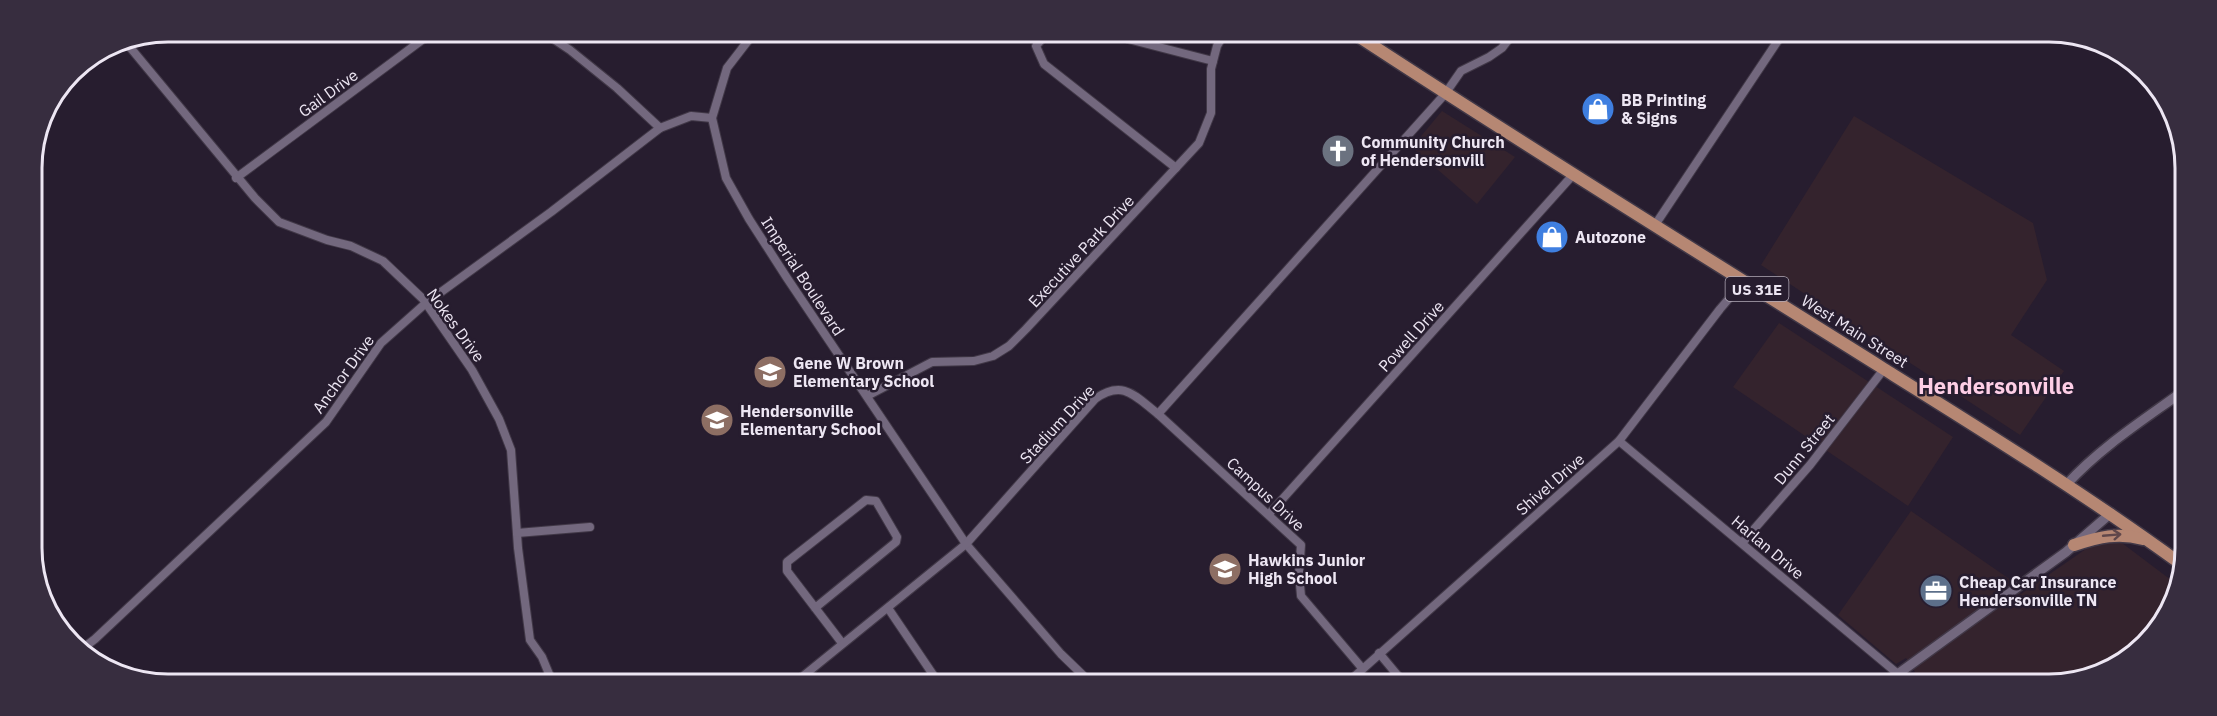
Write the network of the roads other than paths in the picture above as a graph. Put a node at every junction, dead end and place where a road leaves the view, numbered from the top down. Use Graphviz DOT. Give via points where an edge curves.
graph roads {
  1 [pos="419,42"];
  2 [pos="558,42"];
  3 [pos="747,42"];
  4 [pos="1039,42"];
  5 [pos="1140,42"];
  6 [pos="1219,42"];
  7 [pos="1367,42"];
  8 [pos="1507,42"];
  9 [pos="1776,42"];
  10 [pos="131,48"];
  11 [pos="1213,61"];
  12 [pos="1445,94"];
  13 [pos="712,118"];
  14 [pos="660,128"];
  15 [pos="1176,168"];
  16 [pos="1572,176"];
  17 [pos="236,178"];
  18 [pos="1655,225"];
  19 [pos="1744,281"];
  20 [pos="426,303"];
  21 [pos="1884,369"];
  22 [pos="867,396"];
  23 [pos="2175,397"];
  24 [pos="1158,414"];
  25 [pos="1619,441"];
  26 [pos="2067,484"];
  27 [pos="2111,513"];
  28 [pos="1269,514"];
  29 [pos="590,527"];
  30 [pos="517,533"];
  31 [pos="2151,542"];
  32 [pos="1742,543"];
  33 [pos="966,544"];
  34 [pos="2074,545"];
  35 [pos="2174,559"];
  36 [pos="815,608"];
  37 [pos="888,608"];
  38 [pos="842,643"];
  39 [pos="87,644"];
  40 [pos="1379,653"];
  41 [pos="1362,668"];
  42 [pos="549,674"];
  43 [pos="805,674"];
  44 [pos="933,674"];
  45 [pos="1082,674"];
  46 [pos="1356,674"];
  47 [pos="1396,674"];
  48 [pos="1898,674"];
  1 -- 17 [label="street, Gail Drive"];
  2 -- 14 [label="street"];
  3 -- 13 [label="street, Imperial Boulevard" via="727,68"];
  4 -- 15 [label="street" via="1036,46 1044,64"];
  5 -- 11 [label="street"];
  6 -- 11 [label="street, Executive Park Drive"];
  7 -- 12 [label="main road, West Main Street / US 31E"];
  8 -- 12 [label="street" via="1486,59 1461,70"];
  9 -- 18 [label="street"];
  10 -- 17 [label="street, Nokes Drive"];
  11 -- 15 [label="street, Executive Park Drive" via="1211,113 1198,143"];
  12 -- 16 [label="main road, West Main Street / US 31E"];
  12 -- 24 [label="street"];
  13 -- 14 [label="street, Anchor Drive" via="691,116"];
  13 -- 22 [label="street, Imperial Boulevard" via="726,178"];
  14 -- 20 [label="street, Anchor Drive"];
  15 -- 22 [label="street, Executive Park Drive" via="1009,346 974,361 932,362"];
  16 -- 18 [label="main road, West Main Street / US 31E"];
  16 -- 28 [label="street, Powell Drive"];
  17 -- 20 [label="street, Nokes Drive" via="279,222 383,261"];
  18 -- 19 [label="main road, West Main Street / US 31E"];
  19 -- 21 [label="main road, West Main Street / US 31E"];
  19 -- 25 [label="street, Shivel Drive"];
  20 -- 30 [label="street, Nokes Drive" via="500,419 511,450"];
  20 -- 39 [label="street, Anchor Drive" via="381,343 326,422"];
  21 -- 26 [label="main road, West Main Street / US 31E"];
  21 -- 32 [label="street, Dunn Street" via="1810,465"];
  22 -- 33 [label="street, Imperial Boulevard"];
  23 -- 26 [label="street" via="2087,461"];
  24 -- 28 [label="street, Campus Drive"];
  24 -- 33 [label="street, Stadium Drive" via="1124,390 1106,391"];
  25 -- 32 [label="street, Harlan Drive"];
  25 -- 40 [label="street, Shivel Drive"];
  26 -- 27 [label="main road, West Main Street / US 31E"];
  27 -- 31 [label="main road, West Main Street / US 31E"];
  27 -- 34 [label="street"];
  28 -- 41 [label="street, Campus Drive" via="1301,545 1300,596"];
  29 -- 30 [label="street"];
  30 -- 42 [label="street, Nokes Drive" via="530,640"];
  34 -- 31 [label="main road, one-way" via="2117,534"];
  31 -- 35 [label="main road, West Main Street / US 31E"];
  32 -- 48 [label="street, Harlan Drive"];
  33 -- 37 [label="street, Stadium Drive"];
  33 -- 45 [label="street, Imperial Boulevard"];
  34 -- 48 [label="street"];
  36 -- 36 [label="street" via="787,571 787,562 866,500 876,501 897,537 896,542"];
  36 -- 38 [label="street"];
  37 -- 38 [label="street, Stadium Drive"];
  37 -- 44 [label="street"];
  38 -- 43 [label="street, Stadium Drive"];
  40 -- 41 [label="street, Shivel Drive"];
  40 -- 47 [label="street"];
  41 -- 46 [label="street, Shivel Drive"];
}
